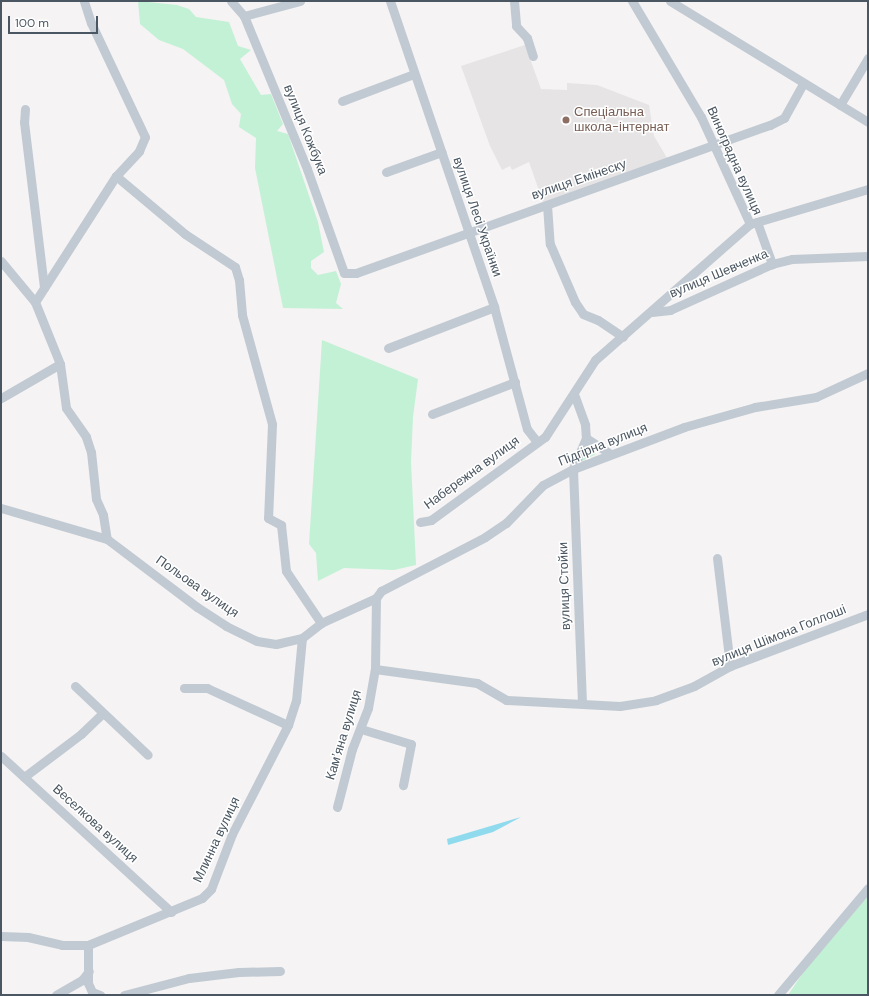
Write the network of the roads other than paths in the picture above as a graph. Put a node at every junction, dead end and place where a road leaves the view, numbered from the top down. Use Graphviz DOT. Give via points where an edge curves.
graph roads {
  1 [pos="84,1"];
  2 [pos="231,1"];
  3 [pos="300,1"];
  4 [pos="390,1"];
  5 [pos="514,1"];
  6 [pos="632,1"];
  7 [pos="670,1"];
  8 [pos="244,16"];
  9 [pos="533,56"];
  10 [pos="868,58"];
  11 [pos="414,74"];
  12 [pos="803,84"];
  13 [pos="342,101"];
  14 [pos="840,104"];
  15 [pos="25,109"];
  16 [pos="868,122"];
  17 [pos="716,146"];
  18 [pos="442,152"];
  19 [pos="386,172"];
  20 [pos="116,176"];
  21 [pos="868,189"];
  22 [pos="547,205"];
  23 [pos="753,223"];
  24 [pos="468,232"];
  25 [pos="868,256"];
  26 [pos="1,261"];
  27 [pos="772,264"];
  28 [pos="344,273"];
  29 [pos="44,288"];
  30 [pos="35,302"];
  31 [pos="494,307"];
  32 [pos="652,312"];
  33 [pos="623,337"];
  34 [pos="388,348"];
  35 [pos="60,364"];
  36 [pos="868,373"];
  37 [pos="515,382"];
  38 [pos="574,394"];
  39 [pos="1,398"];
  40 [pos="432,414"];
  41 [pos="586,438"];
  42 [pos="537,442"];
  43 [pos="609,453"];
  44 [pos="573,469"];
  45 [pos="1,508"];
  46 [pos="420,522"];
  47 [pos="107,539"];
  48 [pos="717,558"];
  49 [pos="376,598"];
  50 [pos="868,614"];
  51 [pos="321,623"];
  52 [pos="302,638"];
  53 [pos="730,666"];
  54 [pos="375,669"];
  55 [pos="75,686"];
  56 [pos="184,688"];
  57 [pos="582,702"];
  58 [pos="103,713"];
  59 [pos="288,725"];
  60 [pos="361,729"];
  61 [pos="148,755"];
  62 [pos="1,756"];
  63 [pos="24,778"];
  64 [pos="403,785"];
  65 [pos="336,807"];
  66 [pos="868,888"];
  67 [pos="170,912"];
  68 [pos="1,936"];
  69 [pos="88,946"];
  70 [pos="89,971"];
  71 [pos="280,971"];
  72 [pos="56,995"];
  73 [pos="100,995"];
  74 [pos="124,995"];
  75 [pos="778,995"];
  1 -- 20 [label="street" via="91,23 146,137 139,151"];
  2 -- 8 [label="street, вулиця Кожбука"];
  3 -- 8 [label="street"];
  4 -- 11 [label="street, вулиця Лесі Українки"];
  5 -- 9 [label="street" via="516,26 527,38"];
  6 -- 17 [label="street, Виноградна вулиця"];
  7 -- 12 [label="street"];
  8 -- 28 [label="street, вулиця Кожбука" via="307,169"];
  10 -- 14 [label="street"];
  11 -- 13 [label="street"];
  11 -- 18 [label="street, вулиця Лесі Українки"];
  12 -- 14 [label="street"];
  12 -- 17 [label="street, вулиця Емінеску" via="784,118"];
  14 -- 16 [label="street"];
  15 -- 29 [label="street" via="24,122"];
  17 -- 22 [label="street, вулиця Емінеску"];
  17 -- 23 [label="street, Виноградна вулиця"];
  18 -- 19 [label="street"];
  18 -- 24 [label="street, вулиця Лесі Українки"];
  20 -- 29 [label="street"];
  20 -- 51 [label="street" via="185,234 235,267 239,280 242,315 272,424 268,518 281,525 286,571"];
  21 -- 23 [label="street"];
  22 -- 24 [label="street, вулиця Емінеску"];
  22 -- 33 [label="street" via="550,244 575,302 583,314 598,320"];
  23 -- 27 [label="street"];
  23 -- 32 [label="street, Виноградна вулиця"];
  24 -- 28 [label="street, вулиця Емінеску" via="356,273"];
  24 -- 31 [label="street, вулиця Лесі Українки"];
  25 -- 27 [label="street, вулиця Шевченка" via="792,259"];
  26 -- 30 [label="street"];
  27 -- 32 [label="street, вулиця Шевченка" via="670,310"];
  29 -- 30 [label="street"];
  30 -- 35 [label="street"];
  31 -- 34 [label="street"];
  31 -- 37 [label="street, вулиця Лесі Українки"];
  32 -- 33 [label="street, Виноградна вулиця"];
  33 -- 38 [label="street, Виноградна вулиця" via="595,360"];
  35 -- 39 [label="street"];
  35 -- 47 [label="street" via="66,408 86,437 91,452 96,499 103,515"];
  36 -- 43 [label="street, Підгірна вулиця" via="816,397 755,407 684,427"];
  37 -- 40 [label="street"];
  37 -- 42 [label="street, вулиця Лесі Українки" via="527,429"];
  38 -- 41 [label="street" via="585,425"];
  38 -- 42 [label="street, Виноградна вулиця" via="557,422 545,437"];
  41 -- 43 [label="street"];
  41 -- 44 [label="street"];
  42 -- 46 [label="street, Набережна вулиця" via="431,520"];
  43 -- 44 [label="street, Підгірна вулиця"];
  44 -- 49 [label="street, Підгірна вулиця" via="543,485 506,523 485,537 381,591"];
  44 -- 57 [label="street, вулиця Стойки"];
  45 -- 47 [label="street, Польова вулиця"];
  47 -- 52 [label="street, Польова вулиця" via="226,626 257,641 276,644"];
  48 -- 53 [label="street"];
  49 -- 51 [label="street, Польова вулиця"];
  49 -- 54 [label="street, Камʼяна вулиця"];
  50 -- 53 [label="street, вулиця Шімона Голлоші"];
  51 -- 52 [label="street, Польова вулиця"];
  52 -- 59 [label="street, Млинна вулиця" via="296,701"];
  53 -- 57 [label="street, вулиця Шімона Голлоші" via="694,686 656,700 620,706"];
  54 -- 57 [label="street, вулиця Шімона Голлоші" via="477,684 506,700"];
  54 -- 60 [label="street, Камʼяна вулиця" via="368,708"];
  55 -- 58 [label="street"];
  56 -- 59 [label="street" via="206,688"];
  58 -- 61 [label="street"];
  58 -- 63 [label="street" via="81,734"];
  59 -- 67 [label="street, Млинна вулиця" via="232,834 211,889 202,898"];
  60 -- 64 [label="street" via="411,744"];
  60 -- 65 [label="street, Камʼяна вулиця" via="352,749"];
  62 -- 63 [label="street, Веселкова вулиця"];
  63 -- 67 [label="street, Веселкова вулиця" via="85,830"];
  66 -- 75 [label="street"];
  67 -- 69 [label="street, Млинна вулиця"];
  68 -- 69 [label="street, Млинна вулиця" via="28,937 62,945"];
  69 -- 70 [label="street"];
  70 -- 72 [label="street" via="82,980"];
  70 -- 73 [label="street" via="92,992"];
  71 -- 74 [label="street" via="240,972 189,978"];
}
